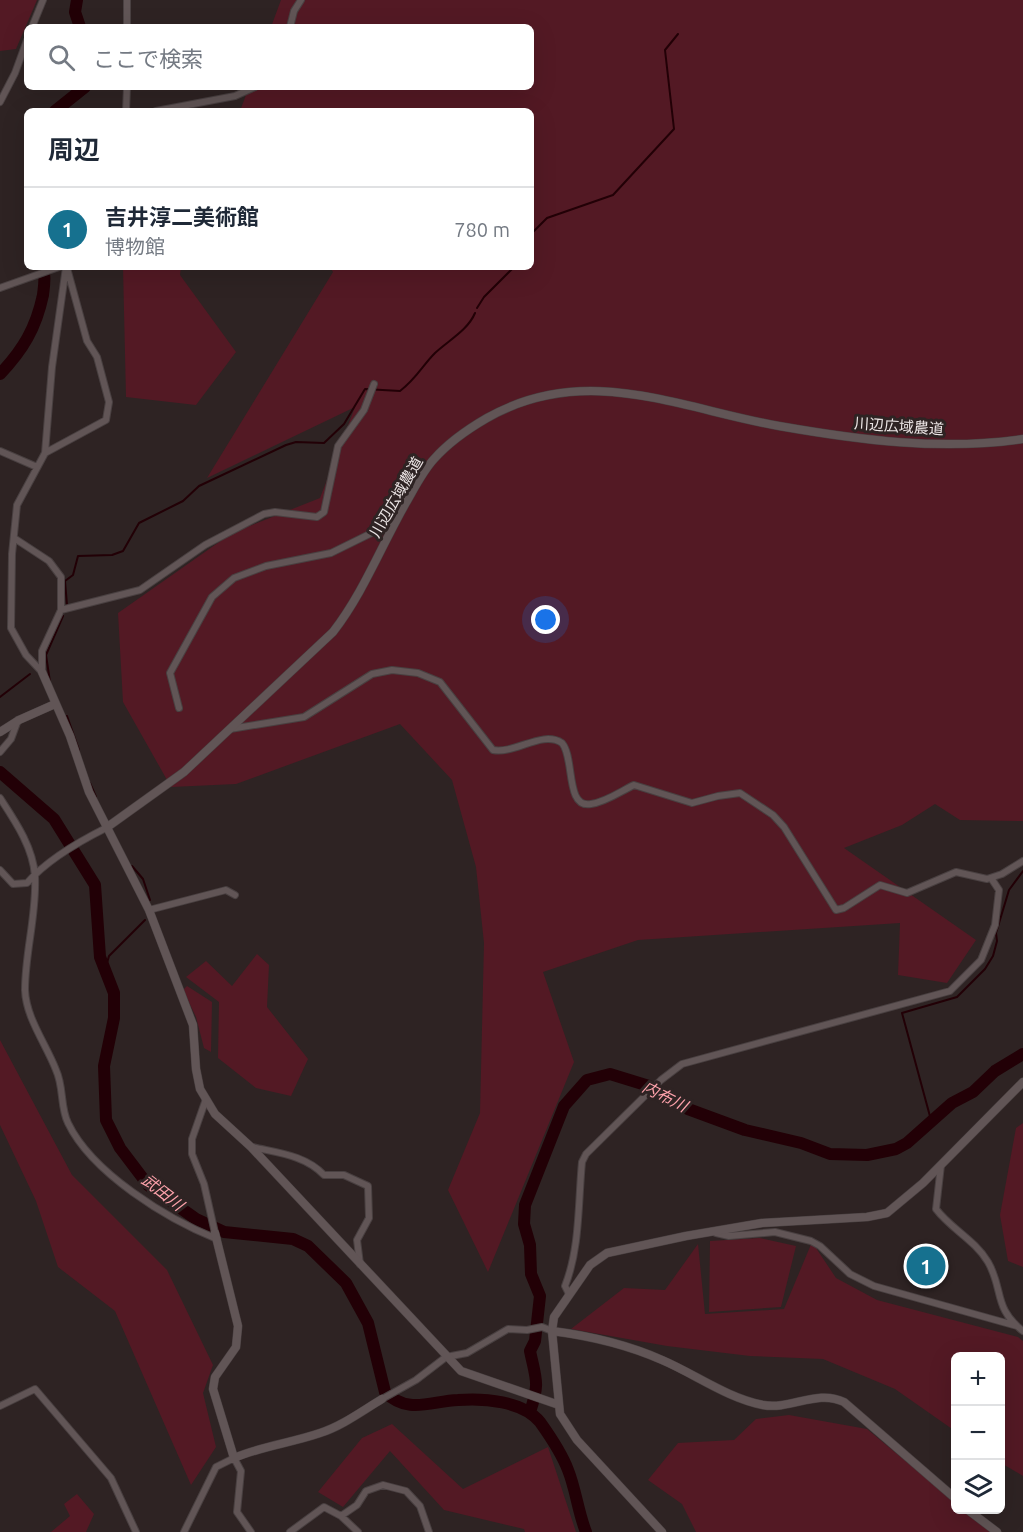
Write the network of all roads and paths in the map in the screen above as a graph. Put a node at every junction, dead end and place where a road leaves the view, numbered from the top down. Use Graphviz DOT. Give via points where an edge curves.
graph roads {
  1 [pos="43,0"];
  2 [pos="127,0"];
  3 [pos="301,0"];
  4 [pos="33,24"];
  5 [pos="127,24"];
  6 [pos="291,24"];
  7 [pos="24,48"];
  8 [pos="127,90"];
  9 [pos="248,90"];
  10 [pos="0,102"];
  11 [pos="128,108"];
  12 [pos="172,108"];
  13 [pos="50,270"];
  14 [pos="66,270"];
  15 [pos="67,270"];
  16 [pos="0,288"];
  17 [pos="374,384"];
  18 [pos="1023,438"];
  19 [pos="0,451"];
  20 [pos="45,453"];
  21 [pos="37,467"];
  22 [pos="396,521"];
  23 [pos="14,538"];
  24 [pos="61,610"];
  25 [pos="42,672"];
  26 [pos="55,704"];
  27 [pos="179,708"];
  28 [pos="18,720"];
  29 [pos="230,729"];
  30 [pos="0,732"];
  31 [pos="0,752"];
  32 [pos="0,798"];
  33 [pos="106,828"];
  34 [pos="1023,861"];
  35 [pos="0,870"];
  36 [pos="35,874"];
  37 [pos="990,878"];
  38 [pos="235,895"];
  39 [pos="149,910"];
  40 [pos="1023,1082"];
  41 [pos="206,1099"];
  42 [pos="251,1147"];
  43 [pos="941,1165"];
  44 [pos="716,1233"];
  45 [pos="216,1236"];
  46 [pos="360,1264"];
  47 [pos="569,1294"];
  48 [pos="1020,1328"];
  49 [pos="552,1331"];
  50 [pos="446,1357"];
  51 [pos="382,1399"];
  52 [pos="555,1403"];
  53 [pos="0,1406"];
  54 [pos="234,1458"];
  55 [pos="951,1495"];
  56 [pos="974,1514"];
  57 [pos="341,1516"];
  58 [pos="136,1532"];
  59 [pos="184,1532"];
  60 [pos="251,1532"];
  61 [pos="290,1532"];
  62 [pos="358,1532"];
  63 [pos="429,1532"];
  64 [pos="662,1532"];
  65 [pos="996,1532"];
  1 -- 4 [label="street"];
  2 -- 5 [label="street"];
  3 -- 6 [label="street"];
  7 -- 10 [label="street"];
  8 -- 11 [label="street"];
  9 -- 12 [label="street"];
  13 -- 16 [label="street"];
  14 -- 20 [label="street"];
  15 -- 20 [label="street" via="109,402 106,420"];
  17 -- 24 [label="street" via="356,424 338,446 324,512 317,517 264,514 205,545 140,590"];
  18 -- 22 [label="street, 川辺広域農道" via="931,444 889,442 749,420 630,392 565,390 522,401 460,435 432,460"];
  19 -- 21 [label="street"];
  20 -- 21 [label="street"];
  21 -- 23 [label="street" via="17,505"];
  22 -- 27 [label="street" via="331,553 249,571 222,586 204,608 170,673"];
  22 -- 29 [label="street, 川辺広域農道" via="338,625"];
  23 -- 24 [label="street" via="50,561 61,577"];
  23 -- 25 [label="street" via="11,628 26,655"];
  24 -- 25 [label="street" via="42,651"];
  25 -- 26 [label="street"];
  26 -- 28 [label="street"];
  26 -- 33 [label="street"];
  28 -- 30 [label="street"];
  28 -- 31 [label="street" via="11,739"];
  29 -- 33 [label="street, 川辺広域農道" via="184,772"];
  29 -- 37 [label="street" via="304,717 382,670 418,673 445,686 493,750 514,749 546,739 562,743 569,758 575,797 580,802 590,805 634,785 692,803 743,795 784,826 836,910 880,885 907,893 956,872"];
  32 -- 36 [label="street" via="22,835"];
  33 -- 36 [label="street"];
  33 -- 39 [label="street"];
  34 -- 37 [label="street"];
  35 -- 36 [label="street" via="16,885 27,883"];
  36 -- 45 [label="street" via="26,1000 60,1079 67,1123 89,1152 127,1187 187,1227"];
  37 -- 47 [label="street" via="999,890 995,925 981,960 950,991 700,1057 682,1064 661,1080 582,1162 574,1230 576,1252 565,1286"];
  38 -- 39 [label="street" via="226,890"];
  39 -- 41 [label="street" via="193,1025 196,1069"];
  40 -- 43 [label="street"];
  41 -- 42 [label="street" via="215,1114"];
  41 -- 45 [label="street" via="192,1139 192,1154 204,1184"];
  42 -- 46 [label="street"];
  42 -- 46 [label="street" via="298,1157 324,1175 344,1175 368,1186 369,1218 357,1240"];
  43 -- 44 [label="street" via="887,1213 762,1223"];
  43 -- 48 [label="street" via="936,1209 984,1256 1004,1313"];
  44 -- 47 [label="street" via="607,1253 590,1265"];
  44 -- 48 [label="street" via="729,1236 775,1232 811,1241 849,1274 867,1283"];
  45 -- 54 [label="street" via="238,1326 236,1347 215,1377 213,1389"];
  46 -- 50 [label="street"];
  47 -- 49 [label="street" via="554,1317"];
  49 -- 50 [label="street" via="543,1327 508,1329 467,1353"];
  49 -- 52 [label="street"];
  49 -- 55 [label="street" via="629,1346 737,1397 763,1405 835,1398"];
  50 -- 51 [label="street"];
  50 -- 52 [label="street" via="461,1371"];
  51 -- 54 [label="street" via="331,1429"];
  52 -- 64 [label="street" via="577,1440"];
  53 -- 58 [label="street" via="35,1389 111,1478"];
  54 -- 59 [label="street" via="216,1467"];
  54 -- 60 [label="street" via="241,1471 237,1512"];
  56 -- 65 [label="street"];
  57 -- 61 [label="street" via="324,1507"];
  57 -- 62 [label="street"];
  57 -- 63 [label="street" via="357,1505 366,1491 382,1485 406,1491 420,1506"];
}
